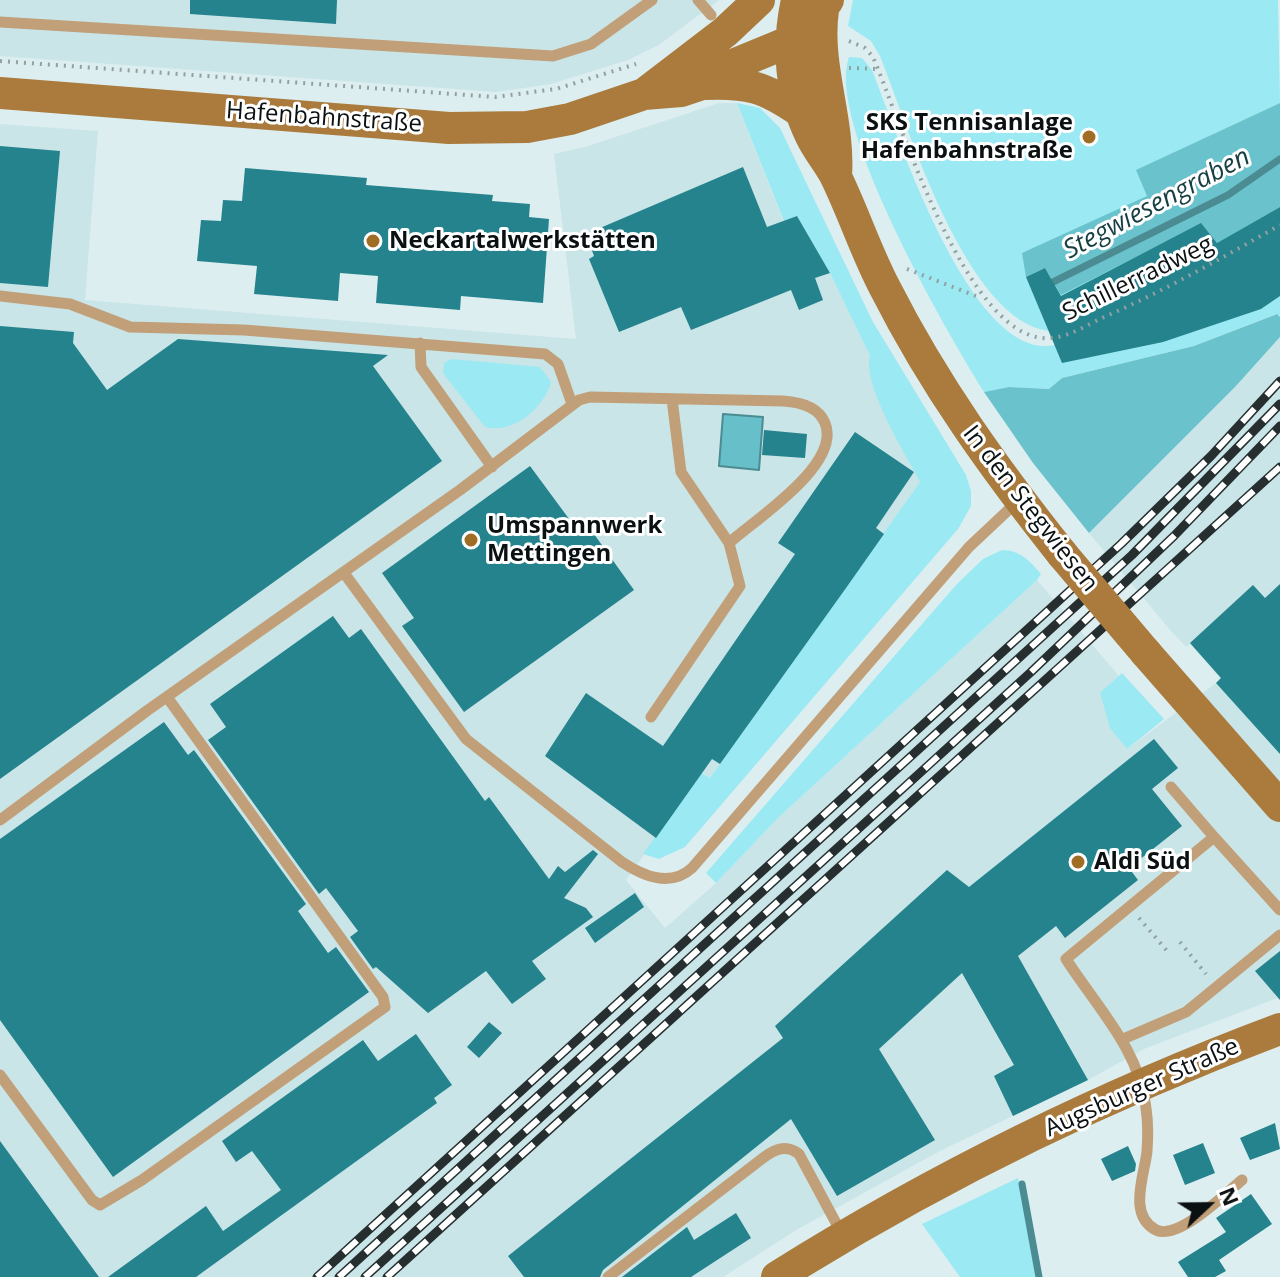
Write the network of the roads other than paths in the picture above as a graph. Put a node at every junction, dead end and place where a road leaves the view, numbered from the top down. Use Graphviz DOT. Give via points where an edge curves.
graph roads {
  1 [pos="652,0"];
  2 [pos="698,0"];
  3 [pos="759,0"];
  4 [pos="806,17"];
  5 [pos="722,19"];
  6 [pos="0,22"];
  7 [pos="699,85"];
  8 [pos="0,93"];
  9 [pos="644,94"];
  10 [pos="801,112"];
  11 [pos="836,176"];
  12 [pos="0,296"];
  13 [pos="420,343"];
  14 [pos="672,399"];
  15 [pos="572,404"];
  16 [pos="492,467"];
  17 [pos="1019,499"];
  18 [pos="729,543"];
  19 [pos="344,573"];
  20 [pos="167,697"];
  21 [pos="651,717"];
  22 [pos="1171,787"];
  23 [pos="1280,806"];
  24 [pos="0,820"];
  25 [pos="1214,837"];
  26 [pos="1280,910"];
  27 [pos="1280,935"];
  28 [pos="1280,1029"];
  29 [pos="1123,1039"];
  30 [pos="0,1075"];
  31 [pos="1142,1085"];
  32 [pos="1242,1180"];
  33 [pos="843,1237"];
  34 [pos="608,1277"];
  35 [pos="777,1277"];
  1 -- 6 [label="lane" via="591,44 553,56"];
  2 -- 5 [label="lane"];
  3 -- 5 [label="main road, Hafenbahnstraße"];
  4 -- 5 [label="main road, Hafenbahnstraße"];
  4 -- 7 [label="main road, Hafenbahnstraße"];
  4 -- 10 [label="main road, In den Stegwiesen" via="793,72"];
  4 -- 11 [label="main road, In den Stegwiesen" via="833,67"];
  5 -- 9 [label="main road, Hafenbahnstraße"];
  7 -- 9 [label="main road, Hafenbahnstraße"];
  7 -- 10 [label="main road, Hafenbahnstraße" via="748,84"];
  8 -- 9 [label="main road, Hafenbahnstraße" via="471,129 558,122"];
  10 -- 11 [label="main road, In den Stegwiesen"];
  11 -- 17 [label="main road, In den Stegwiesen" via="868,254 922,356 985,457"];
  12 -- 13 [label="lane" via="70,304 130,327"];
  13 -- 15 [label="lane" via="549,356 560,368"];
  13 -- 16 [label="lane" via="421,367"];
  14 -- 15 [label="lane" via="590,397"];
  14 -- 18 [label="lane" via="682,475"];
  14 -- 18 [label="lane" via="790,401 813,408 824,420 828,441 814,470"];
  15 -- 16 [label="lane"];
  16 -- 19 [label="lane"];
  17 -- 19 [label="lane" via="969,547 692,868 666,879 622,862 466,739"];
  17 -- 23 [label="main road, In den Stegwiesen, bridge"];
  18 -- 21 [label="lane" via="740,586"];
  19 -- 20 [label="lane"];
  20 -- 24 [label="lane"];
  20 -- 30 [label="lane" via="383,997 385,1007 100,1205"];
  22 -- 25 [label="lane"];
  25 -- 26 [label="lane"];
  25 -- 29 [label="lane" via="1066,959"];
  27 -- 29 [label="lane" via="1177,1017"];
  28 -- 31 [label="main road, Augsburger Straße"];
  29 -- 31 [label="lane"];
  31 -- 32 [label="lane" via="1147,1153 1140,1201 1150,1226 1175,1231"];
  31 -- 33 [label="main road, Augsburger Straße"];
  33 -- 34 [label="lane" via="799,1154 784,1148 763,1158"];
  33 -- 35 [label="main road, Augsburger Straße"];
}
